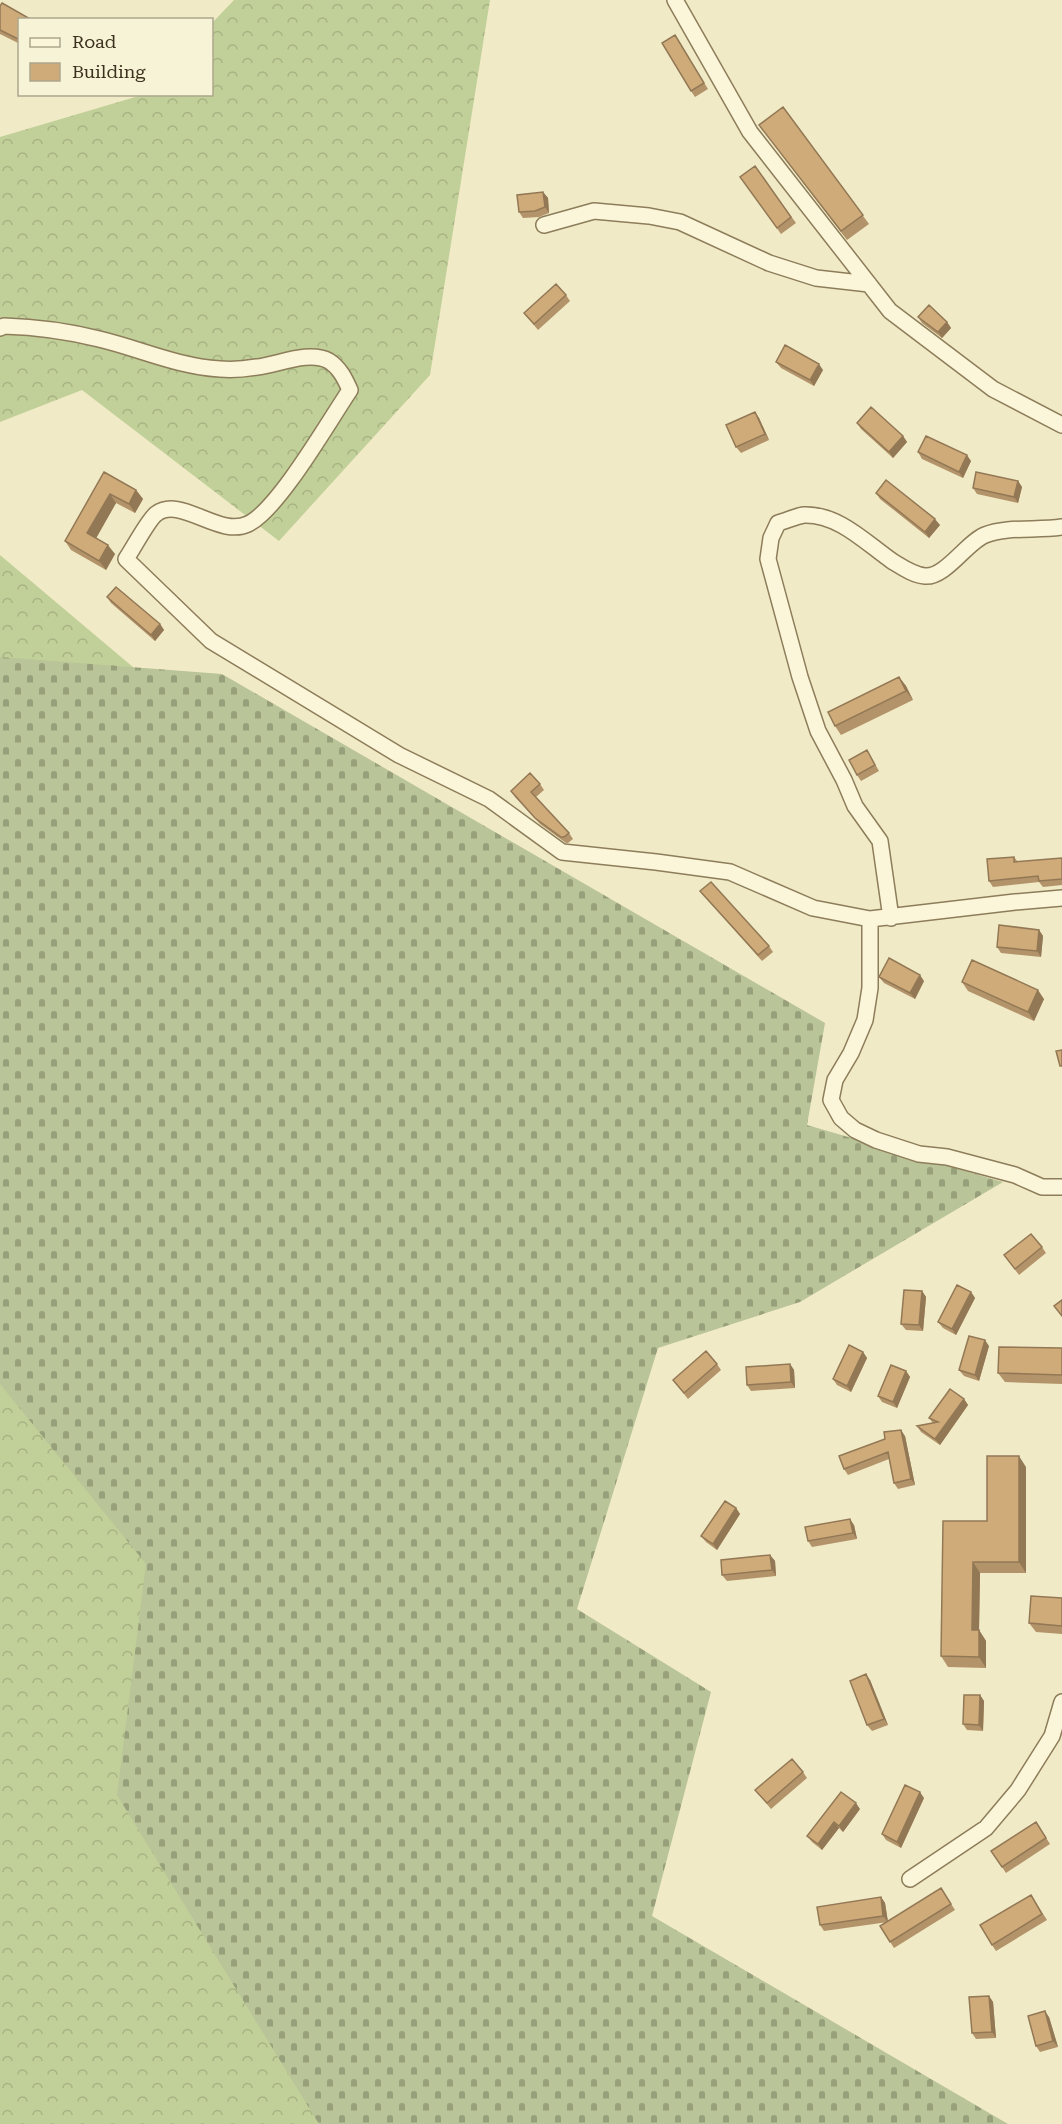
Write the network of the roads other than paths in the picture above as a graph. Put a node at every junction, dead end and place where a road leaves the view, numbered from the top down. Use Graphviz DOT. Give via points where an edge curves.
graph roads {
  1 [pos="675,0"];
  2 [pos="544,225"];
  3 [pos="869,284"];
  4 [pos="0,328"];
  5 [pos="1062,425"];
  6 [pos="1062,527"];
  7 [pos="1062,898"];
  8 [pos="891,918"];
  9 [pos="870,919"];
  10 [pos="1062,1187"];
  11 [pos="1062,1702"];
  12 [pos="910,1879"];
  1 -- 3 [label="street" via="750,132"];
  2 -- 3 [label="street" via="594,211 649,216 680,222 769,263 816,278"];
  3 -- 5 [label="street" via="890,311 993,389"];
  4 -- 9 [label="street" via="48,328 101,339 177,363 221,369 312,357 328,360 343,374 350,390 269,507 247,525 228,526 168,508 156,514 126,559 212,641 399,755 489,799 562,852 730,872 813,909"];
  6 -- 8 [label="street" via="984,535 940,571 927,576 907,570 848,528 826,518 804,515 778,523 771,538 768,560 800,677 818,731 855,806 880,840"];
  7 -- 8 [label="street"];
  8 -- 9 [label="street"];
  9 -- 10 [label="street" via="870,987 865,1020 835,1080 831,1100 841,1118 876,1140 919,1154 947,1157 1015,1175 1042,1187"];
  11 -- 12 [label="street" via="1052,1736 1018,1790 986,1828"];
}
